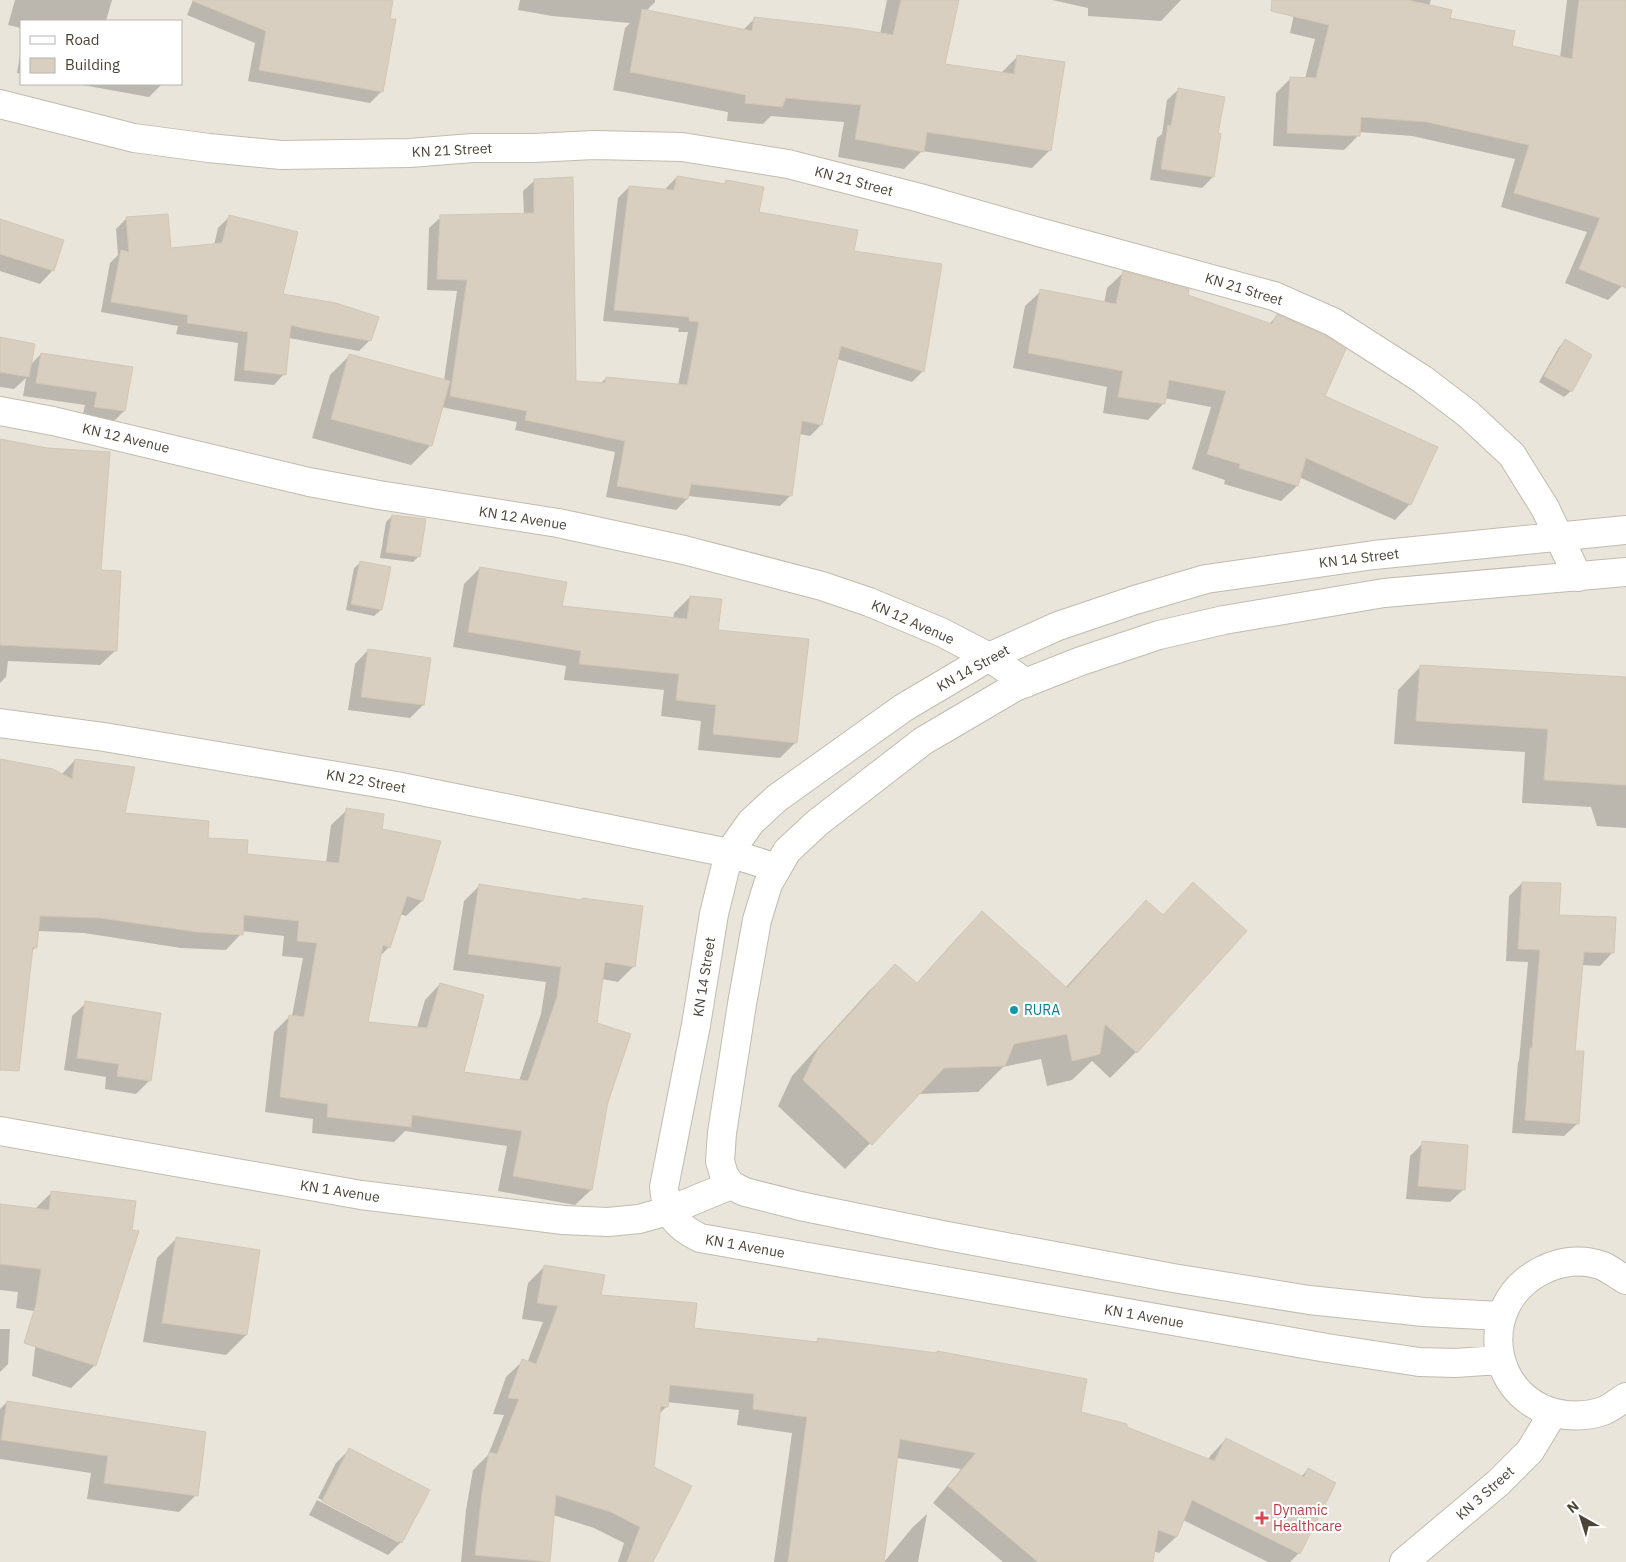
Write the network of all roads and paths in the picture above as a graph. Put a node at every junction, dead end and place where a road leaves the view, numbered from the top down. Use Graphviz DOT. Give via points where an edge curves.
graph roads {
  1 [pos="0,104"];
  2 [pos="0,411"];
  3 [pos="1626,530"];
  4 [pos="1559,537"];
  5 [pos="1626,572"];
  6 [pos="1578,577"];
  7 [pos="989,657"];
  8 [pos="1026,683"];
  9 [pos="0,722"];
  10 [pos="729,853"];
  11 [pos="777,868"];
  12 [pos="0,1131"];
  13 [pos="731,1185"];
  14 [pos="668,1210"];
  15 [pos="1626,1280"];
  16 [pos="1501,1316"];
  17 [pos="1500,1360"];
  18 [pos="1626,1397"];
  19 [pos="1553,1413"];
  20 [pos="1404,1562"];
  1 -- 4 [label="street, KN 21 Street" via="134,138 281,155 594,145 682,147 788,164 1274,296 1333,322 1422,379 1468,414 1512,456"];
  2 -- 7 [label="street, KN 12 Avenue" via="309,482 378,496 558,523 684,550 822,586 869,602 941,632"];
  3 -- 4 [label="street, KN 14 Street"];
  4 -- 6 [label="street, KN 21 Street"];
  4 -- 7 [label="street, KN 14 Street" via="1374,555 1206,580 1058,626"];
  5 -- 6 [label="street"];
  6 -- 8 [label="street" via="1384,592 1224,620 1159,635"];
  7 -- 8 [label="street, KN 12 Avenue"];
  7 -- 10 [label="street, KN 14 Street" via="903,708 778,798 751,822"];
  8 -- 11 [label="street" via="923,741 817,823 787,851"];
  9 -- 10 [label="street, KN 22 Street" via="104,736 386,784"];
  10 -- 11 [label="street, KN 22 Street"];
  10 -- 14 [label="street, KN 14 Street" via="714,914 664,1187"];
  11 -- 13 [label="street" via="756,920 722,1133 720,1161"];
  12 -- 14 [label="street, KN 1 Avenue" via="361,1195 554,1219 608,1222 639,1219"];
  13 -- 14 [label="street"];
  13 -- 16 [label="street" via="800,1206 1173,1278 1309,1300"];
  14 -- 17 [label="street, KN 1 Avenue" via="675,1221 700,1238 1327,1348 1420,1362 1455,1364"];
  15 -- 16 [label="street" via="1603,1266 1578,1261 1552,1265 1528,1277 1511,1296"];
  16 -- 17 [label="street"];
  17 -- 19 [label="street" via="1512,1384 1530,1402"];
  18 -- 19 [label="street" via="1604,1411 1579,1416"];
  19 -- 20 [label="street, KN 3 Street" via="1530,1451 1498,1484"];
}
